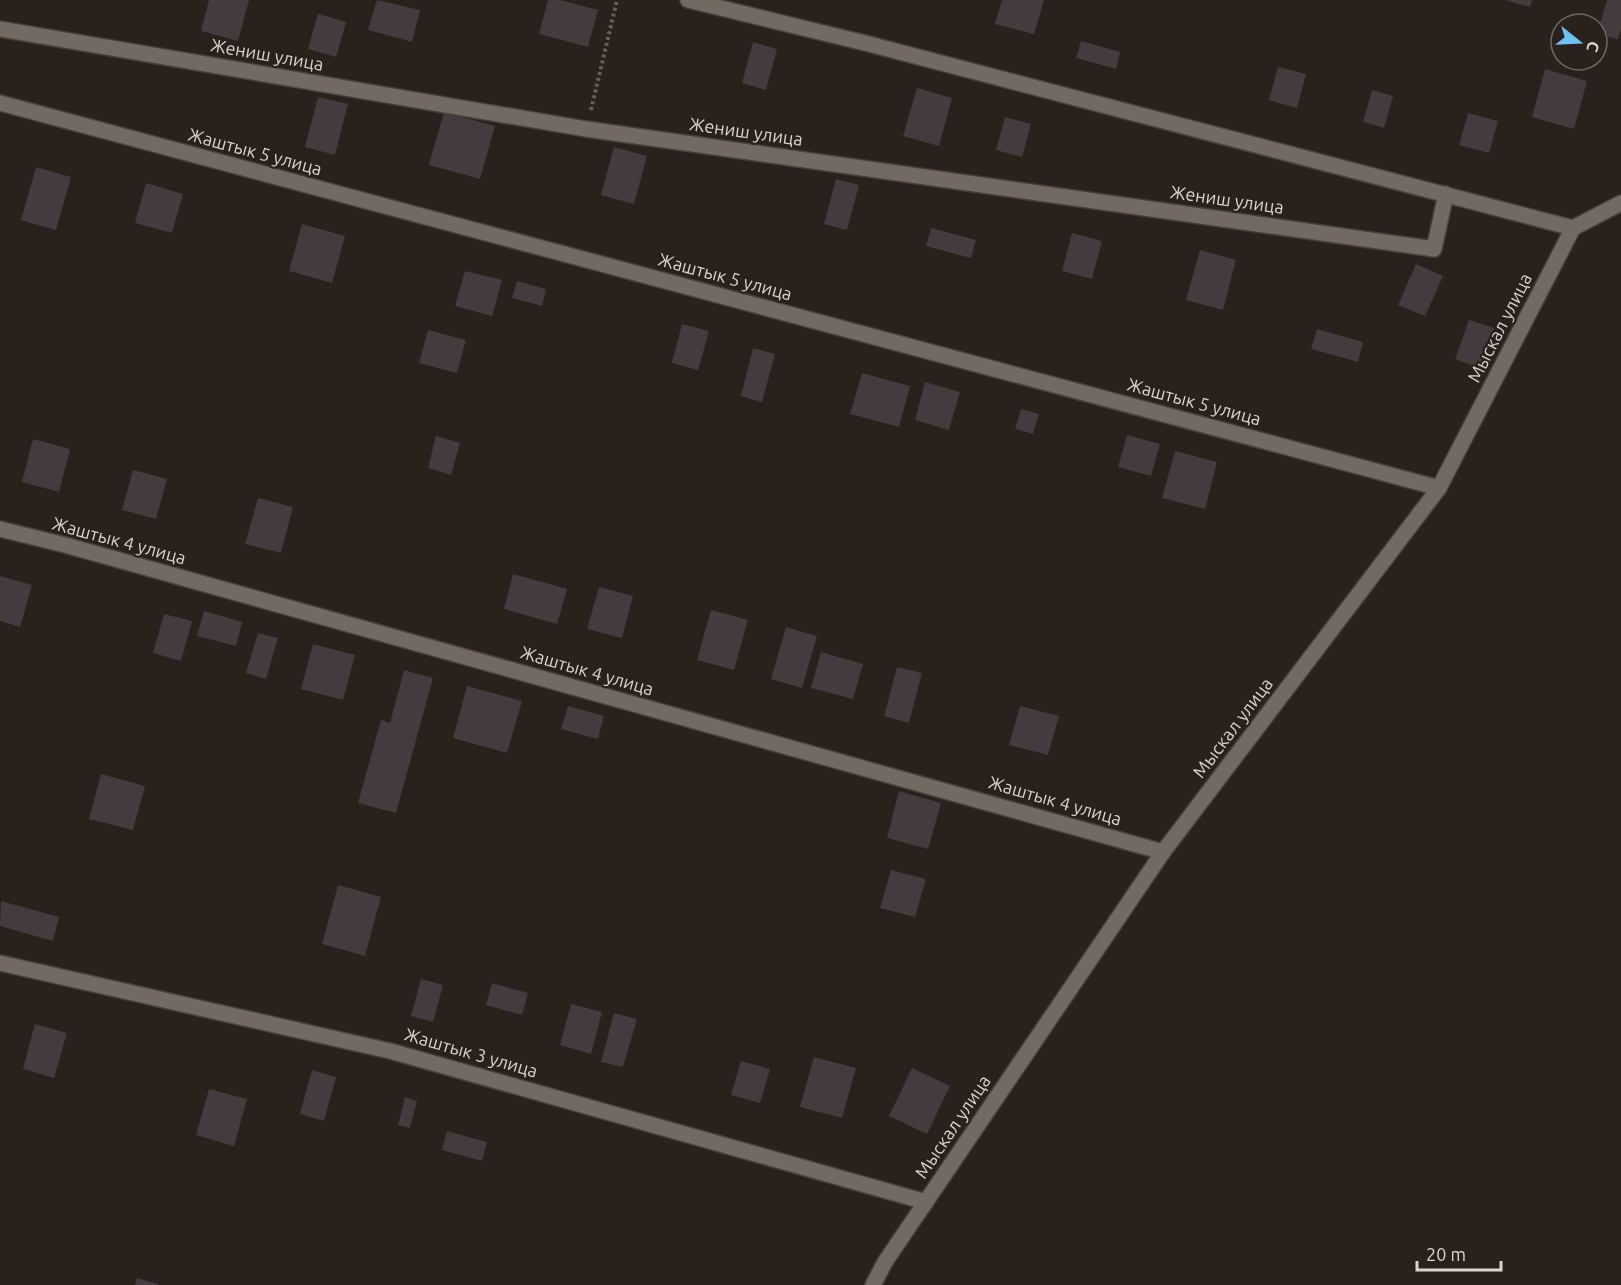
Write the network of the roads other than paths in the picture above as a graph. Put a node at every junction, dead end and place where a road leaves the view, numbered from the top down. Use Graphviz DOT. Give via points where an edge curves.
graph roads {
  1 [pos="688,0"];
  2 [pos="0,29"];
  3 [pos="0,103"];
  4 [pos="1446,194"];
  5 [pos="1621,203"];
  6 [pos="1574,228"];
  7 [pos="1439,488"];
  8 [pos="0,529"];
  9 [pos="1163,852"];
  10 [pos="0,963"];
  11 [pos="926,1202"];
  12 [pos="873,1285"];
  1 -- 4 [label="street"];
  2 -- 4 [label="street, Жениш улица" via="586,129 1434,249"];
  3 -- 7 [label="street, Жаштык 5 улица"];
  4 -- 6 [label="street"];
  5 -- 6 [label="street"];
  6 -- 7 [label="street, Мыскал улица"];
  7 -- 9 [label="street, Мыскал улица"];
  8 -- 9 [label="street, Жаштык 4 улица"];
  9 -- 11 [label="street, Мыскал улица"];
  10 -- 11 [label="street, Жаштык 3 улица" via="390,1051"];
  11 -- 12 [label="street, Мыскал улица"];
}
